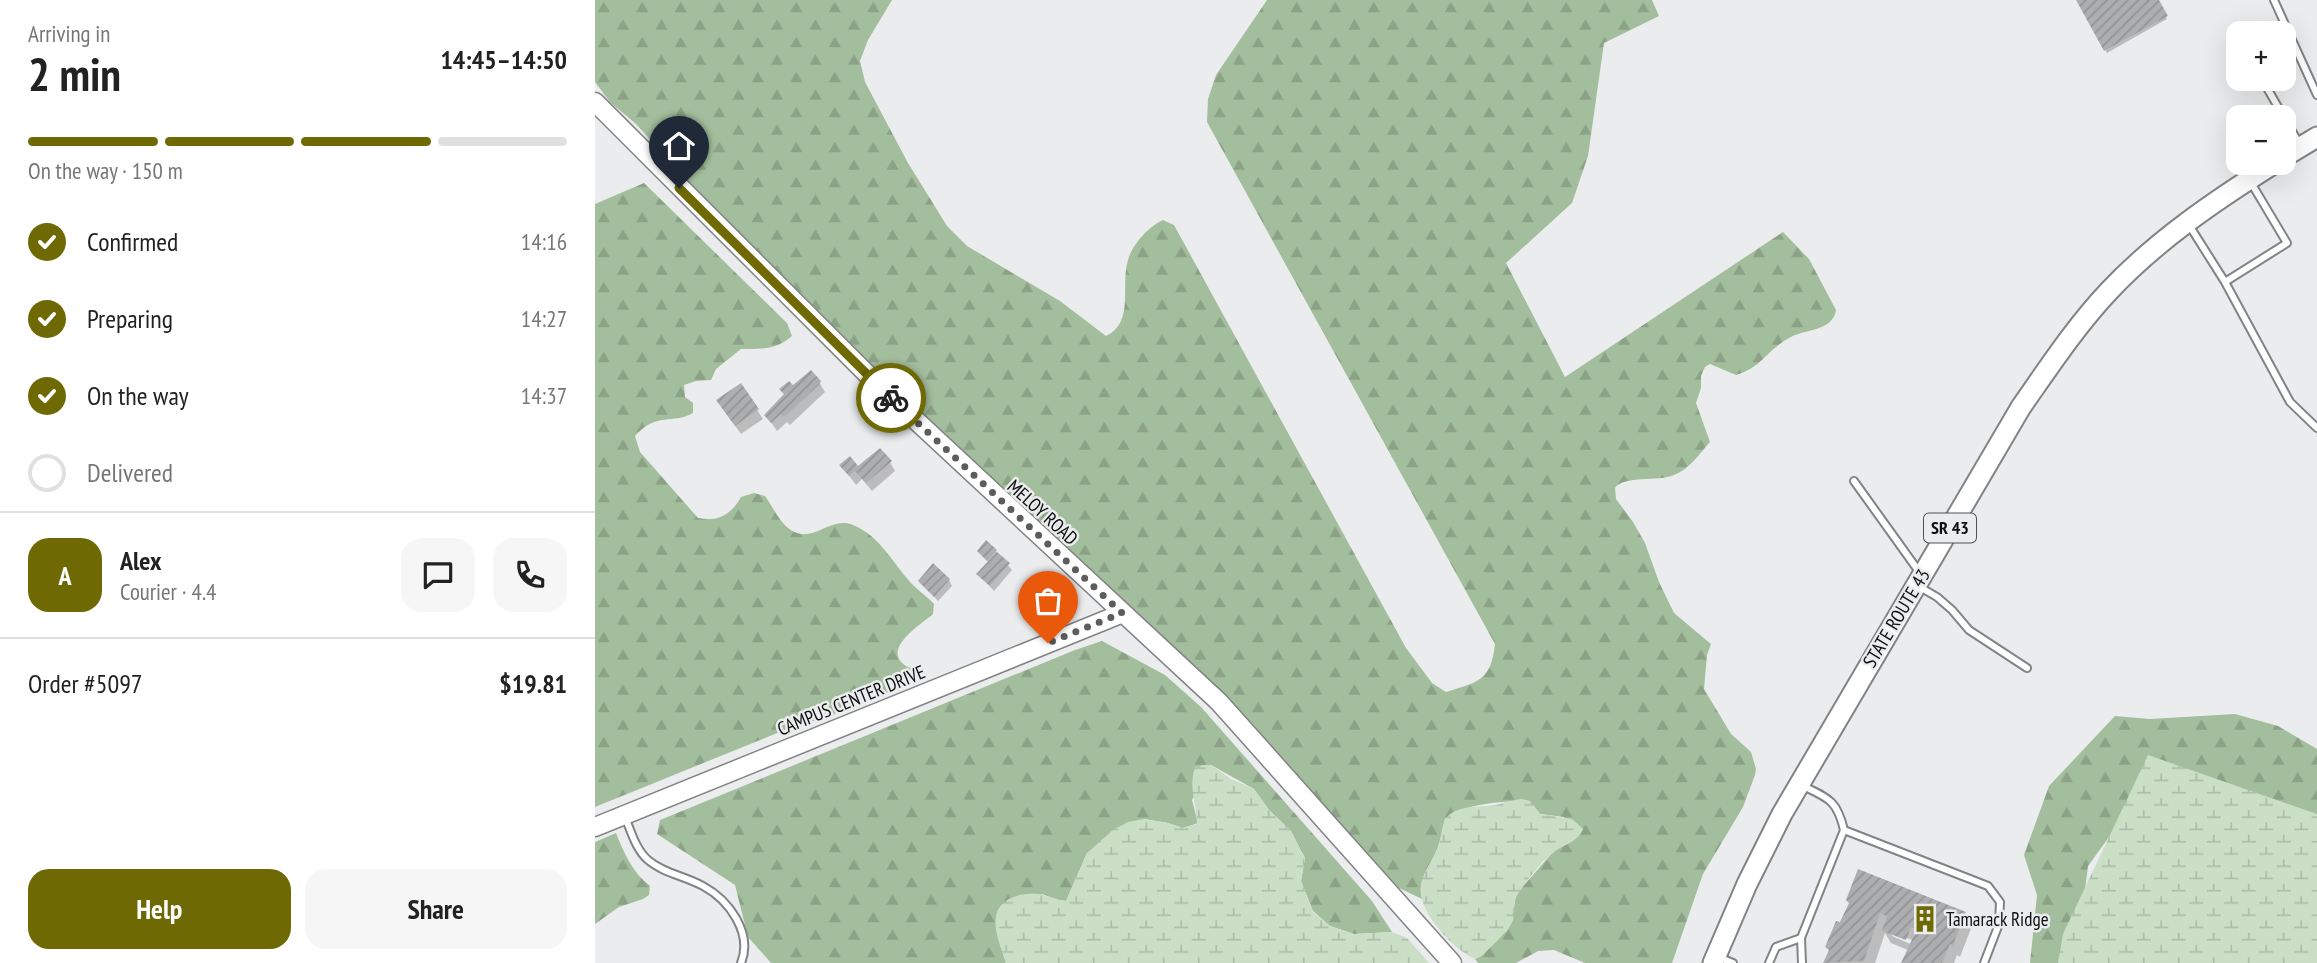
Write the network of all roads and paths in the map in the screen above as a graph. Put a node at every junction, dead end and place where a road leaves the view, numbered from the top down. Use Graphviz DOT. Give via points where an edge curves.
graph roads {
  1 [pos="2273,1"];
  2 [pos="2271,91"];
  3 [pos="2317,95"];
  4 [pos="595,102"];
  5 [pos="2309,142"];
  6 [pos="2256,175"];
  7 [pos="2249,179"];
  8 [pos="2188,223"];
  9 [pos="2225,282"];
  10 [pos="2317,428"];
  11 [pos="1854,481"];
  12 [pos="1918,579"];
  13 [pos="1122,613"];
  14 [pos="2027,668"];
  15 [pos="1799,784"];
  16 [pos="624,815"];
  17 [pos="595,827"];
  18 [pos="1844,830"];
  19 [pos="1801,937"];
  20 [pos="1720,961"];
  21 [pos="741,963"];
  22 [pos="1452,963"];
  23 [pos="1769,963"];
  24 [pos="1802,963"];
  25 [pos="1984,963"];
  1 -- 3 [label="lane"];
  2 -- 5 [label="lane"];
  4 -- 13 [label="street, MELOY ROAD" via="880,387"];
  6 -- 7 [label="main road, STATE ROUTE 43 / SR 43"];
  7 -- 8 [label="main road, STATE ROUTE 43 / SR 43"];
  7 -- 9 [label="lane" via="2287,243"];
  8 -- 9 [label="lane"];
  8 -- 12 [label="main road, STATE ROUTE 43 / SR 43" via="2108,292 2053,361"];
  9 -- 10 [label="lane" via="2290,402"];
  11 -- 12 [label="lane"];
  12 -- 14 [label="lane" via="1969,630"];
  12 -- 15 [label="main road, STATE ROUTE 43 / SR 43"];
  13 -- 16 [label="street, CAMPUS CENTER DRIVE"];
  13 -- 22 [label="street, MELOY ROAD" via="1219,702"];
  15 -- 18 [label="lane" via="1830,799 1840,810"];
  15 -- 20 [label="main road, STATE ROUTE 43 / SR 43" via="1747,884"];
  16 -- 17 [label="street, CAMPUS CENTER DRIVE"];
  16 -- 21 [label="lane" via="645,858 724,902 741,930"];
  18 -- 19 [label="lane"];
  18 -- 25 [label="lane" via="1988,887 2000,902 1999,924"];
  19 -- 23 [label="lane" via="1776,947"];
  19 -- 24 [label="lane"];
}
